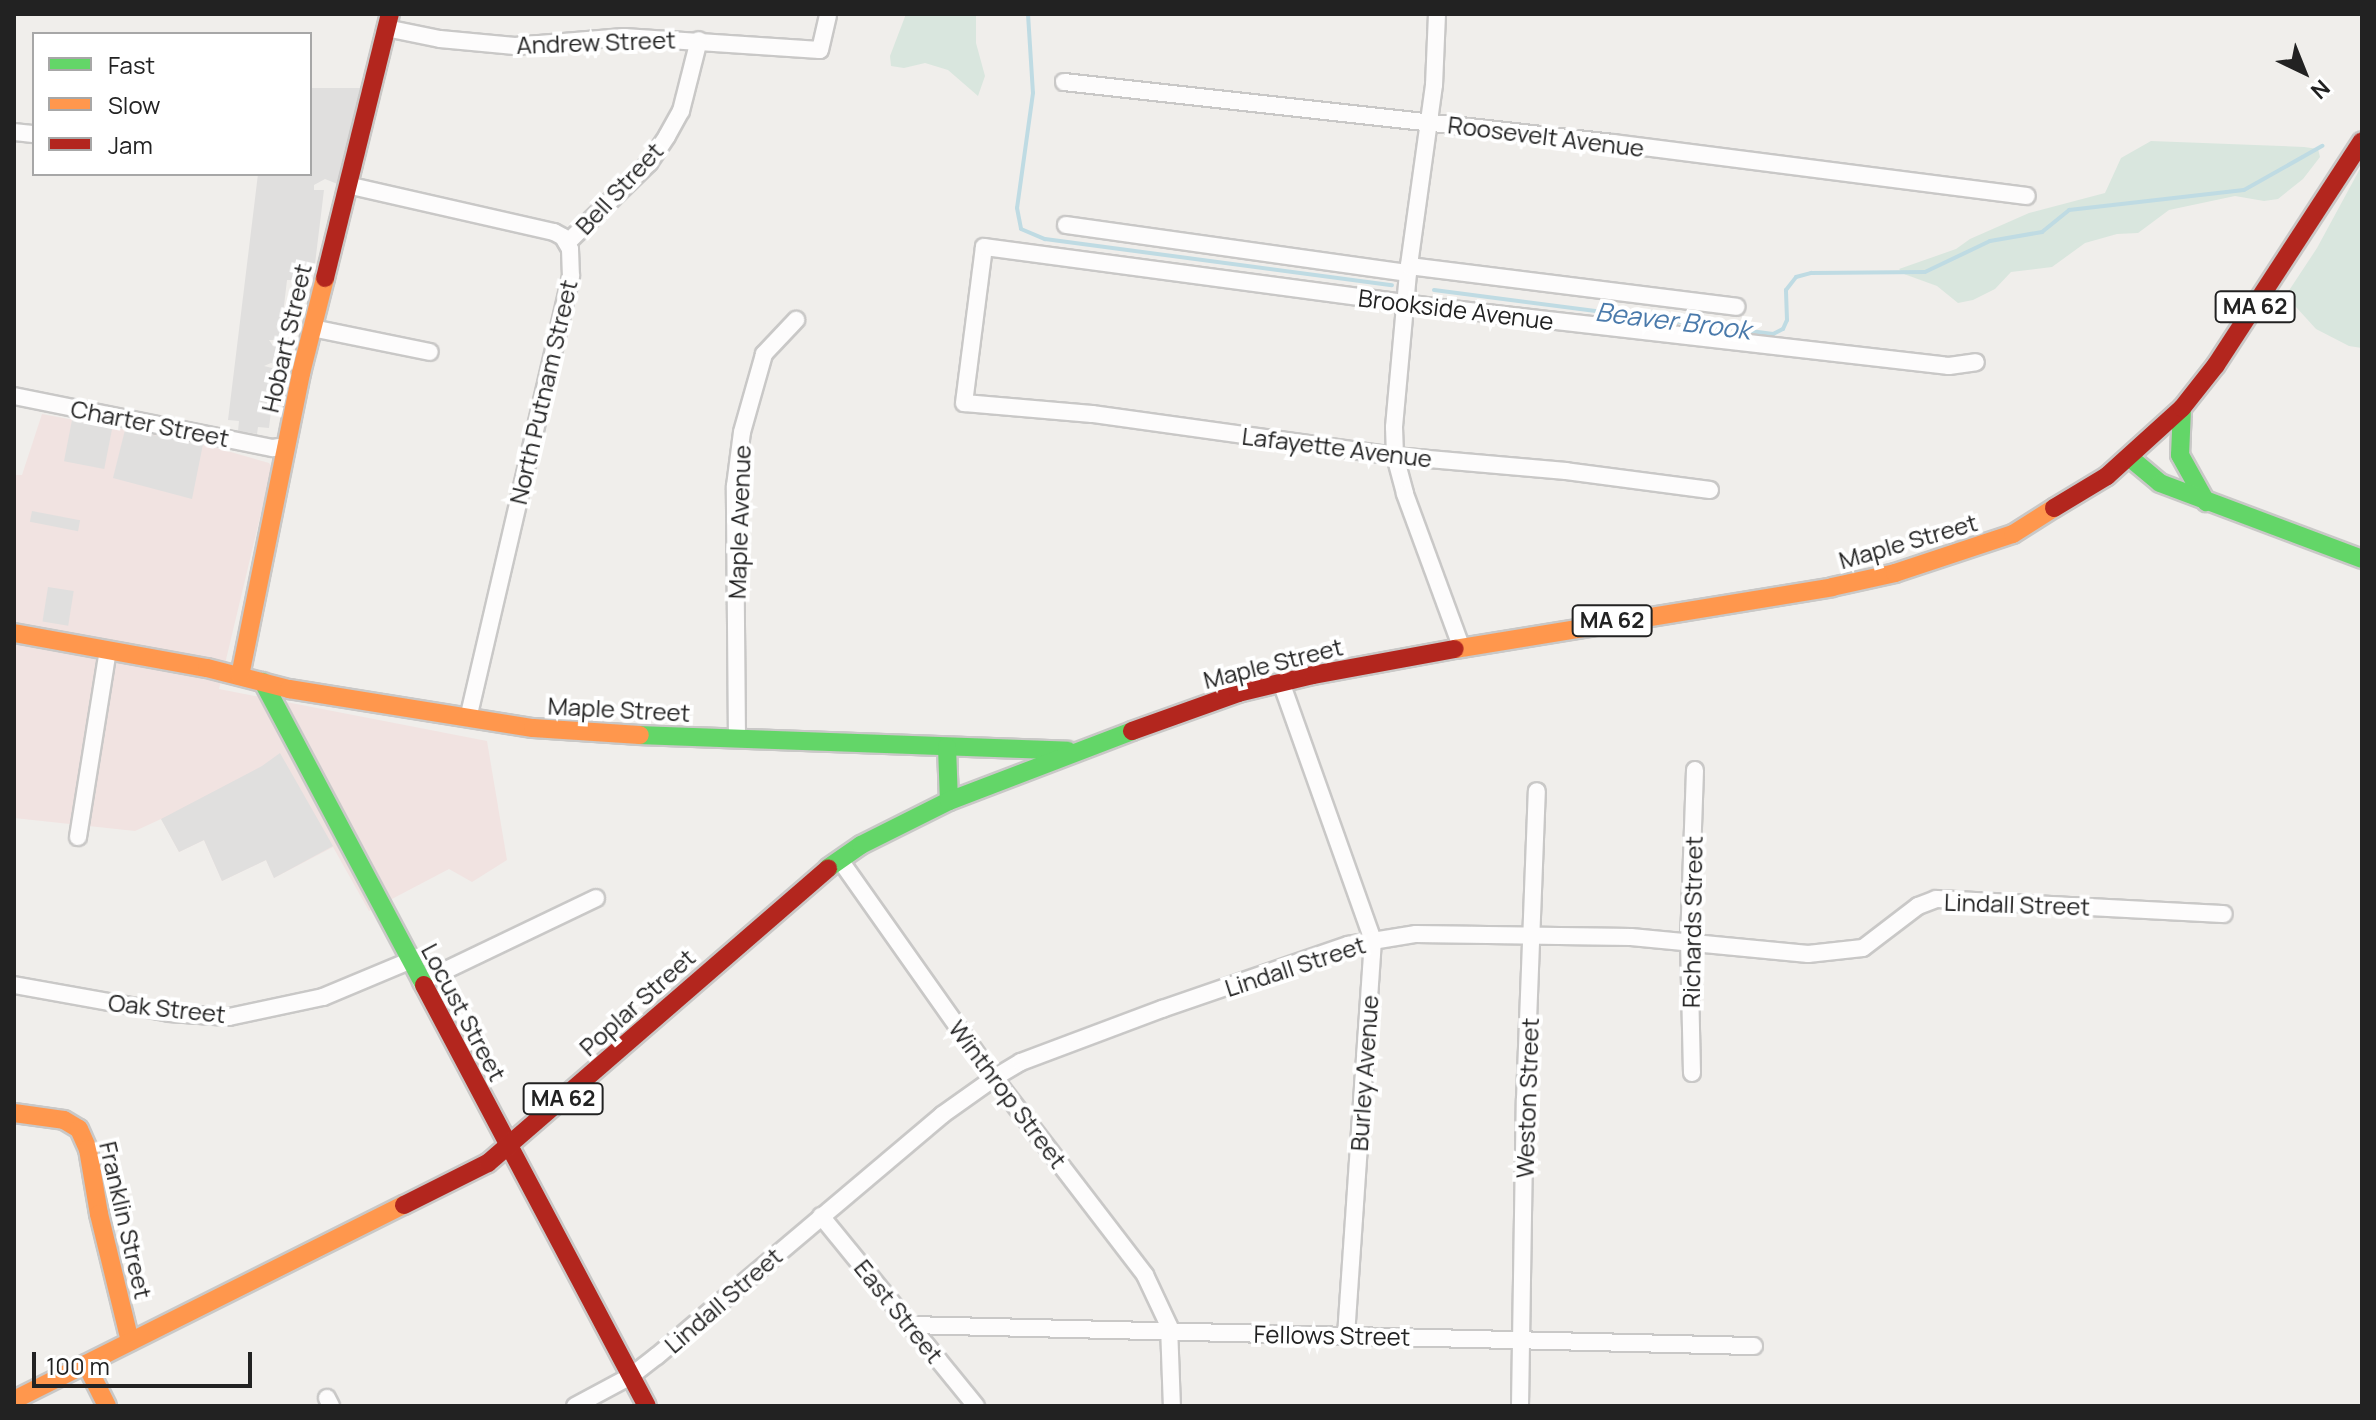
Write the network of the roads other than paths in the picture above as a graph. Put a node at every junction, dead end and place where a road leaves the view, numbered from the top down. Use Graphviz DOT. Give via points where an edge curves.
graph roads {
  1 [pos="1437,14"];
  2 [pos="828,16"];
  3 [pos="388,21"];
  4 [pos="699,40"];
  5 [pos="1064,82"];
  6 [pos="1429,122"];
  7 [pos="2362,141"];
  8 [pos="347,185"];
  9 [pos="2027,196"];
  10 [pos="1066,225"];
  11 [pos="567,243"];
  12 [pos="1409,269"];
  13 [pos="1404,304"];
  14 [pos="1736,307"];
  15 [pos="796,320"];
  16 [pos="312,328"];
  17 [pos="430,352"];
  18 [pos="1976,362"];
  19 [pos="14,396"];
  20 [pos="964,403"];
  21 [pos="2182,408"];
  22 [pos="286,446"];
  23 [pos="1395,456"];
  24 [pos="2129,457"];
  25 [pos="1710,490"];
  26 [pos="2206,502"];
  27 [pos="2362,559"];
  28 [pos="14,633"];
  29 [pos="1462,649"];
  30 [pos="108,650"];
  31 [pos="240,676"];
  32 [pos="263,682"];
  33 [pos="1281,682"];
  34 [pos="468,718"];
  35 [pos="737,739"];
  36 [pos="947,747"];
  37 [pos="1077,751"];
  38 [pos="1695,770"];
  39 [pos="1537,791"];
  40 [pos="949,801"];
  41 [pos="78,837"];
  42 [pos="840,860"];
  43 [pos="596,898"];
  44 [pos="2224,914"];
  45 [pos="1533,936"];
  46 [pos="1373,940"];
  47 [pos="1689,942"];
  48 [pos="409,961"];
  49 [pos="421,982"];
  50 [pos="14,985"];
  51 [pos="1692,1073"];
  52 [pos="994,1078"];
  53 [pos="14,1113"];
  54 [pos="509,1146"];
  55 [pos="821,1216"];
  56 [pos="910,1325"];
  57 [pos="1169,1331"];
  58 [pos="1346,1335"];
  59 [pos="1522,1338"];
  60 [pos="130,1341"];
  61 [pos="1754,1346"];
  62 [pos="86,1364"];
  63 [pos="631,1376"];
  64 [pos="14,1400"];
  65 [pos="107,1406"];
  66 [pos="575,1406"];
  67 [pos="647,1406"];
  68 [pos="976,1406"];
  69 [pos="1172,1406"];
  70 [pos="1520,1406"];
  1 -- 6 [label="street"];
  2 -- 4 [label="street, Andrew Street" via="820,50"];
  3 -- 4 [label="street, Andrew Street" via="440,39 515,46 624,37"];
  3 -- 8 [label="main road, Hobart Street"];
  4 -- 11 [label="street, Bell Street" via="681,111 667,136 649,163"];
  5 -- 6 [label="street, Roosevelt Avenue"];
  6 -- 9 [label="street, Roosevelt Avenue"];
  6 -- 12 [label="street"];
  7 -- 21 [label="main road, Maple Street / MA 62" via="2216,365"];
  8 -- 11 [label="street, North Putnam Street" via="554,232"];
  8 -- 16 [label="main road, Hobart Street"];
  10 -- 12 [label="street, Brookside Avenue"];
  11 -- 34 [label="street, North Putnam Street" via="571,276"];
  12 -- 13 [label="street"];
  12 -- 14 [label="street, Brookside Avenue"];
  13 -- 18 [label="street, Brookside Avenue" via="1949,366"];
  13 -- 20 [label="street, Brookside Avenue" via="984,247"];
  13 -- 23 [label="street"];
  15 -- 35 [label="street, Maple Avenue" via="764,354 742,432 735,486"];
  16 -- 17 [label="street"];
  16 -- 22 [label="main road, Hobart Street"];
  19 -- 22 [label="street, Charter Street" via="273,448"];
  20 -- 23 [label="street, Lafayette Avenue" via="1092,414"];
  21 -- 24 [label="main road, Maple Street / MA 62"];
  21 -- 26 [label="main road" via="2180,455"];
  22 -- 31 [label="main road, Hobart Street"];
  23 -- 25 [label="street, Lafayette Avenue"];
  23 -- 29 [label="street"];
  24 -- 26 [label="main road" via="2160,483"];
  24 -- 29 [label="main road, Maple Street / MA 62" via="2013,534 1895,573"];
  26 -- 27 [label="main road"];
  28 -- 30 [label="main road, Maple Street"];
  29 -- 33 [label="main road, Maple Street / MA 62"];
  30 -- 31 [label="main road, Maple Street"];
  30 -- 41 [label="street"];
  31 -- 32 [label="main road, Maple Street"];
  32 -- 34 [label="main road, Maple Street"];
  32 -- 48 [label="main road, Locust Street"];
  33 -- 37 [label="main road, Maple Street / MA 62"];
  33 -- 46 [label="street, Burley Avenue"];
  34 -- 35 [label="main road, Maple Street" via="602,734"];
  35 -- 36 [label="main road, Maple Street"];
  36 -- 37 [label="main road, Maple Street"];
  36 -- 40 [label="main road"];
  37 -- 40 [label="main road, Poplar Street / MA 62"];
  38 -- 47 [label="street, Richards Street"];
  39 -- 45 [label="street, Weston Street"];
  40 -- 42 [label="main road, Poplar Street / MA 62"];
  42 -- 52 [label="street, Winthrop Street"];
  42 -- 54 [label="main road, Poplar Street / MA 62" via="813,878"];
  43 -- 49 [label="street"];
  44 -- 47 [label="street, Lindall Street" via="1936,899 1918,906 1863,948 1808,954"];
  45 -- 46 [label="street, Lindall Street" via="1416,934"];
  45 -- 47 [label="street, Lindall Street"];
  45 -- 59 [label="street, Weston Street"];
  46 -- 52 [label="street, Lindall Street" via="1162,1009 1021,1062"];
  46 -- 58 [label="street, Burley Avenue"];
  47 -- 51 [label="street, Richards Street"];
  48 -- 49 [label="main road, Locust Street"];
  48 -- 50 [label="street, Oak Street" via="323,997 229,1017 169,1013"];
  49 -- 54 [label="main road, Locust Street"];
  52 -- 55 [label="street, Lindall Street"];
  52 -- 57 [label="street, Winthrop Street" via="1145,1275"];
  53 -- 60 [label="main road, Franklin Street" via="64,1120 79,1129 88,1149"];
  54 -- 60 [label="main road, Poplar Street / MA 62" via="488,1163"];
  54 -- 63 [label="main road, Locust Street"];
  55 -- 56 [label="street, East Street"];
  55 -- 63 [label="street, Lindall Street"];
  56 -- 57 [label="street, Fellows Street"];
  56 -- 68 [label="street, East Street"];
  57 -- 58 [label="street, Fellows Street"];
  57 -- 69 [label="street, Winthrop Street"];
  58 -- 59 [label="street, Fellows Street"];
  59 -- 61 [label="street, Fellows Street"];
  59 -- 70 [label="street, Weston Street"];
  60 -- 62 [label="main road, Poplar Street / MA 62"];
  62 -- 64 [label="main road, Poplar Street / MA 62"];
  62 -- 65 [label="main road"];
  63 -- 66 [label="street, Lindall Street"];
  63 -- 67 [label="main road, Locust Street"];
}
